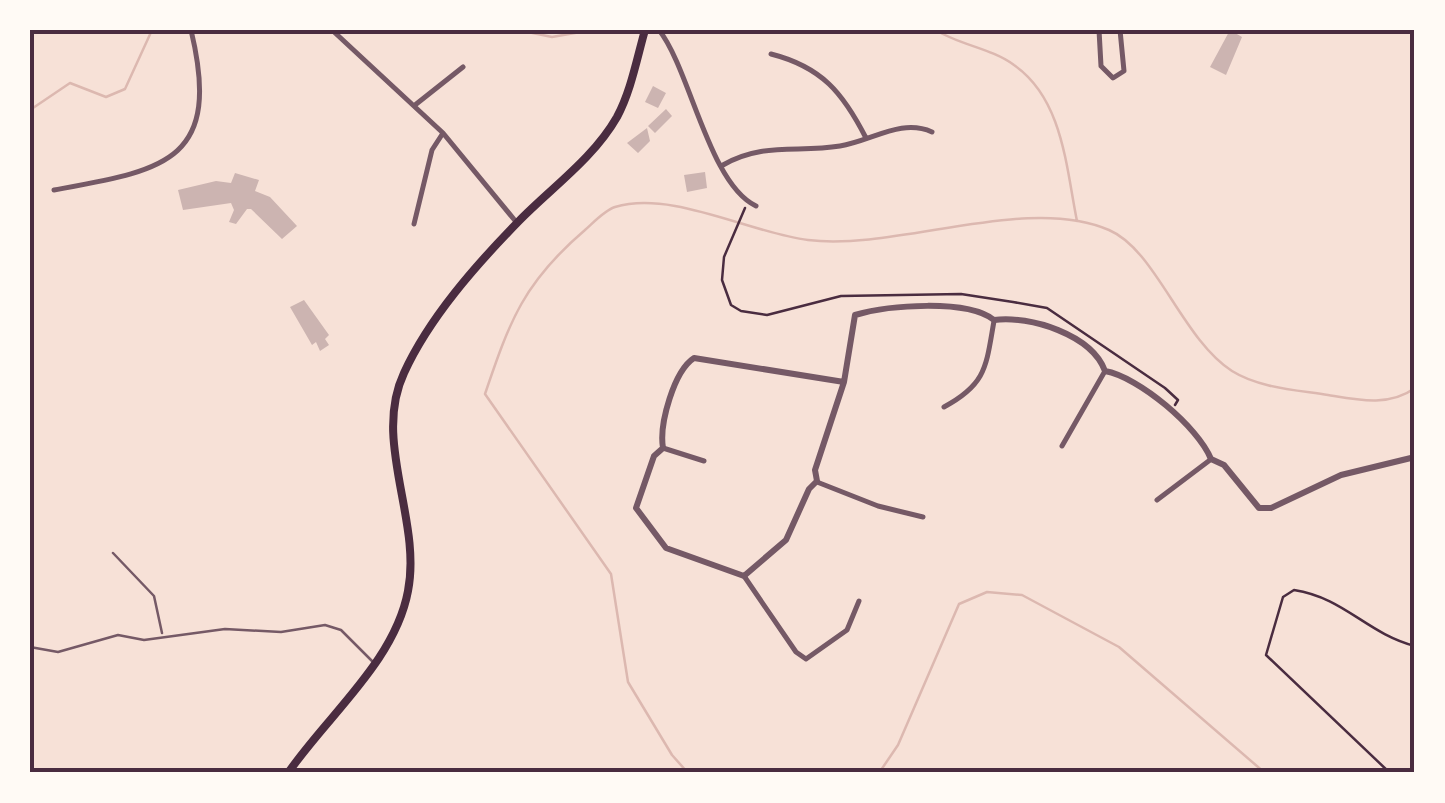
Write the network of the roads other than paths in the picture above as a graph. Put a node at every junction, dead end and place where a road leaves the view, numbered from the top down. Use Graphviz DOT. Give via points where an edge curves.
graph roads {
  1 [pos="191,30"];
  2 [pos="332,30"];
  3 [pos="645,30"];
  4 [pos="1098,30"];
  5 [pos="1120,30"];
  6 [pos="663,32"];
  7 [pos="771,54"];
  8 [pos="463,67"];
  9 [pos="414,106"];
  10 [pos="444,132"];
  11 [pos="932,132"];
  12 [pos="866,138"];
  13 [pos="723,165"];
  14 [pos="54,190"];
  15 [pos="756,206"];
  16 [pos="517,223"];
  17 [pos="414,224"];
  18 [pos="994,320"];
  19 [pos="1105,370"];
  20 [pos="844,382"];
  21 [pos="944,406"];
  22 [pos="1062,446"];
  23 [pos="663,448"];
  24 [pos="1415,458"];
  25 [pos="1211,459"];
  26 [pos="704,461"];
  27 [pos="817,482"];
  28 [pos="1157,500"];
  29 [pos="923,518"];
  30 [pos="113,553"];
  31 [pos="744,576"];
  32 [pos="858,602"];
  33 [pos="162,634"];
  34 [pos="30,647"];
  35 [pos="375,664"];
  36 [pos="288,773"];
  1 -- 14 [label="street" via="200,83 183,147 149,171"];
  2 -- 9 [label="street"];
  3 -- 16 [label="main road" via="616,117 584,160"];
  4 -- 5 [label="street" via="1100,66 1114,78 1126,63"];
  6 -- 13 [label="street"];
  7 -- 12 [label="street" via="828,79"];
  8 -- 9 [label="street"];
  9 -- 10 [label="street"];
  10 -- 16 [label="street"];
  10 -- 17 [label="street" via="432,150"];
  11 -- 12 [label="street" via="912,125"];
  12 -- 13 [label="street" via="842,146 750,150"];
  13 -- 15 [label="street"];
  16 -- 35 [label="main road" via="434,322 401,378 394,424 412,565 401,619"];
  18 -- 19 [label="street" via="1051,326 1100,358"];
  18 -- 20 [label="street" via="980,309 949,306 860,313 853,319"];
  18 -- 21 [label="street" via="984,373 972,392"];
  19 -- 22 [label="street"];
  19 -- 25 [label="street" via="1121,374 1170,412 1205,444"];
  20 -- 23 [label="street" via="694,358 683,365 660,434"];
  20 -- 27 [label="street" via="815,470"];
  23 -- 26 [label="street"];
  23 -- 31 [label="street" via="636,502 639,515 666,548"];
  24 -- 25 [label="street" via="1351,471 1271,508 1259,508 1224,465"];
  25 -- 28 [label="street"];
  27 -- 29 [label="street"];
  27 -- 31 [label="street" via="786,540"];
  30 -- 33 [label="lane" via="154,596"];
  31 -- 32 [label="street" via="806,659 847,630"];
  33 -- 34 [label="lane" via="144,640 118,635 58,652"];
  33 -- 35 [label="lane" via="326,626 341,630"];
  35 -- 36 [label="main road"];
}
